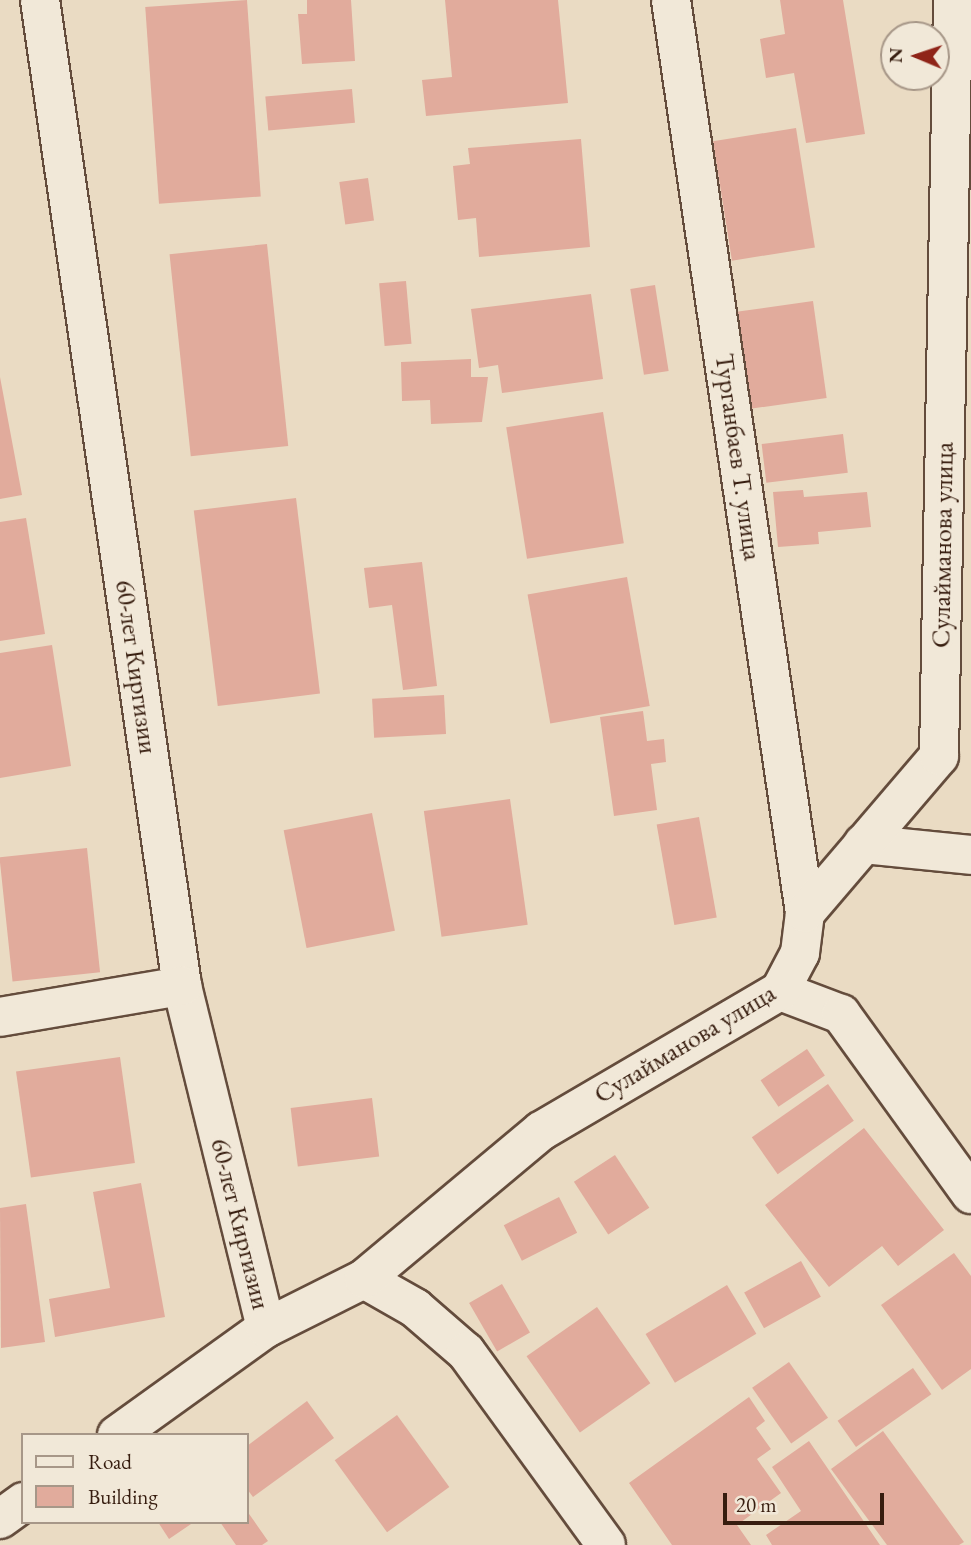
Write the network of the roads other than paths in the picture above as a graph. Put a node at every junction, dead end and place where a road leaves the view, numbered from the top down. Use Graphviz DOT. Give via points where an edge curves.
graph roads {
  1 [pos="40,0"];
  2 [pos="671,0"];
  3 [pos="953,0"];
  4 [pos="863,844"];
  5 [pos="971,855"];
  6 [pos="805,913"];
  7 [pos="182,986"];
  8 [pos="780,991"];
  9 [pos="0,1017"];
  10 [pos="971,1194"];
  11 [pos="364,1279"];
  12 [pos="266,1328"];
  13 [pos="120,1433"];
  14 [pos="21,1504"];
  15 [pos="0,1519"];
  16 [pos="606,1545"];
  1 -- 7 [label="street, 60-лет Киргизии"];
  2 -- 6 [label="street, Турганбаев Т. улица"];
  3 -- 4 [label="street, Сулайманова улица" via="939,756"];
  4 -- 5 [label="street"];
  4 -- 6 [label="street, Сулайманова улица"];
  6 -- 8 [label="street, Сулайманова улица" via="800,953"];
  7 -- 9 [label="street"];
  7 -- 12 [label="street, 60-лет Киргизии"];
  8 -- 10 [label="street" via="841,1014"];
  8 -- 11 [label="street, Сулайманова улица" via="541,1131"];
  11 -- 12 [label="street, Сулайманова улица"];
  11 -- 16 [label="street" via="415,1308 466,1352"];
  12 -- 13 [label="street, Сулайманова улица"];
  14 -- 15 [label="street"];
}
